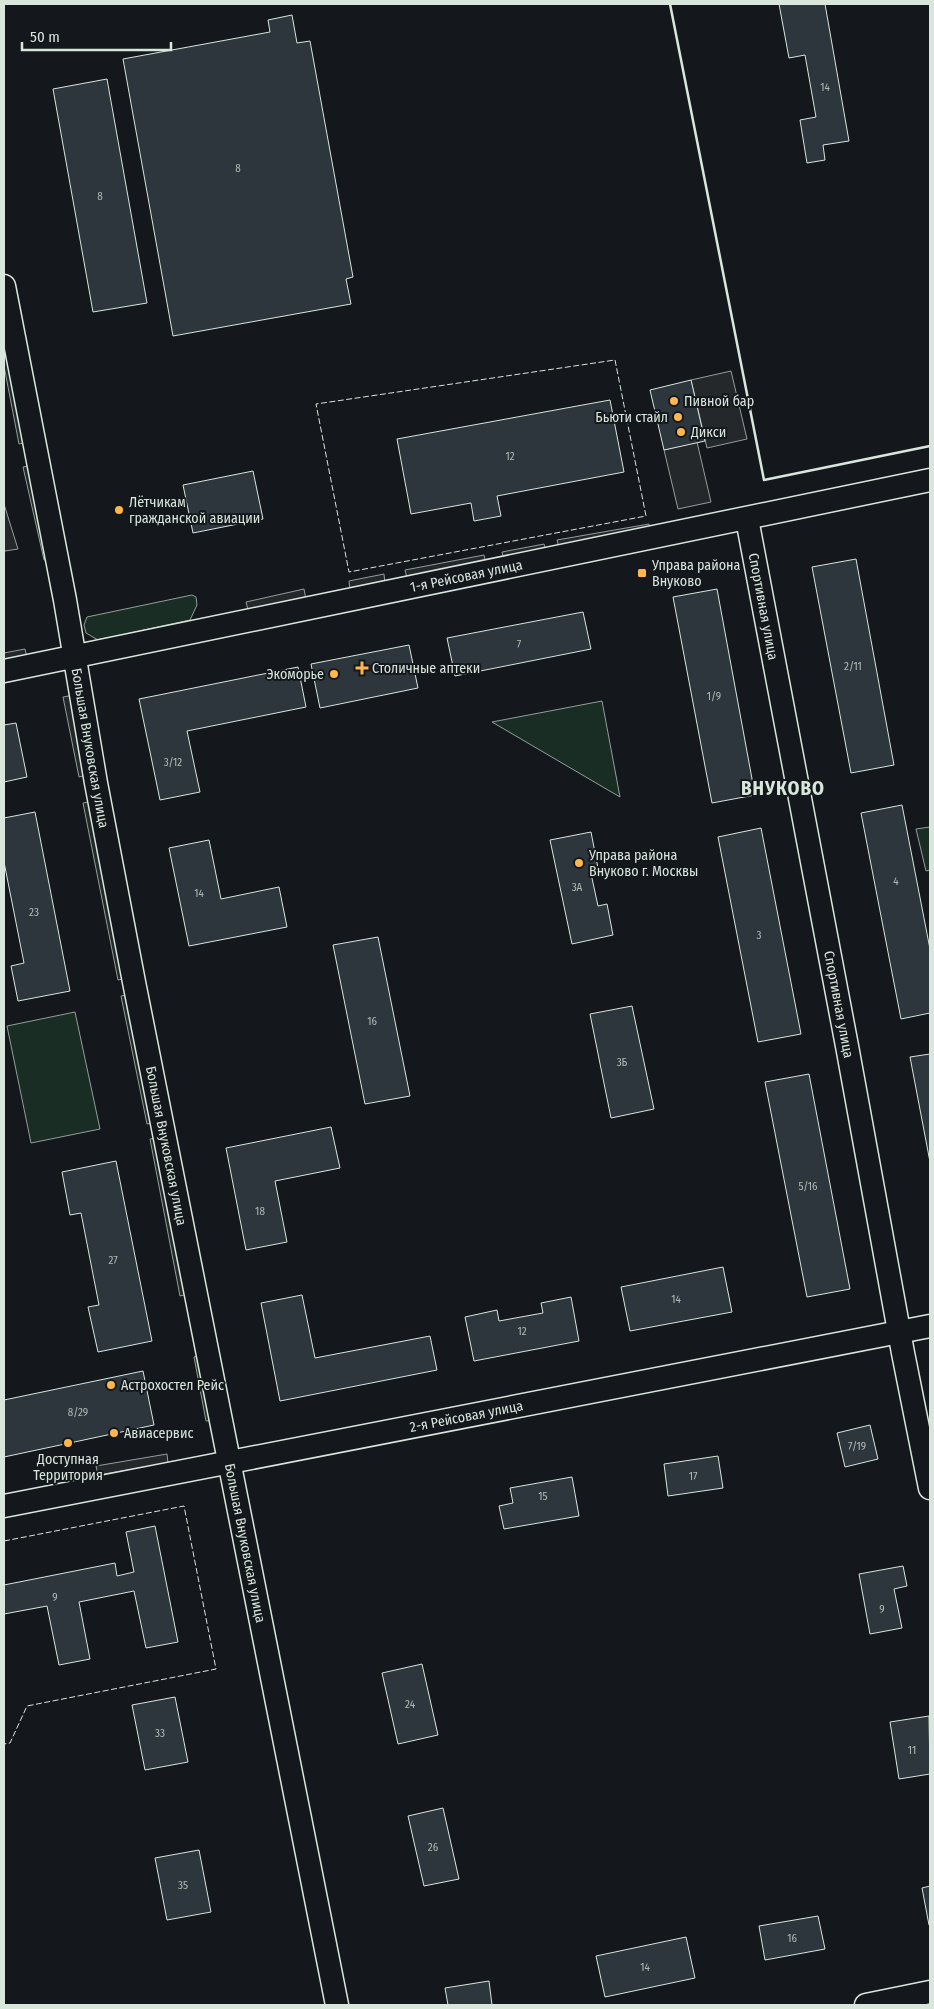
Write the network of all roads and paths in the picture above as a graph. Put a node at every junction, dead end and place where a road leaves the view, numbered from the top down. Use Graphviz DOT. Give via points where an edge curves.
graph roads {
  1 [pos="4,286"];
  2 [pos="930,480"];
  3 [pos="747,519"];
  4 [pos="75,656"];
  5 [pos="4,671"];
  6 [pos="930,1326"];
  7 [pos="899,1332"];
  8 [pos="229,1462"];
  9 [pos="930,1488"];
  10 [pos="4,1506"];
  11 [pos="930,1992"];
  12 [pos="337,2005"];
  13 [pos="866,2005"];
  1 -- 4 [label="street, Большая Внуковская улица"];
  2 -- 3 [label="street, 1-я Рейсовая улица"];
  3 -- 4 [label="street, 1-я Рейсовая улица"];
  3 -- 7 [label="street, Спортивная улица"];
  4 -- 5 [label="street, 1-я Рейсовая улица"];
  4 -- 8 [label="street, Большая Внуковская улица" via="130,963"];
  6 -- 7 [label="street, 2-я Рейсовая улица"];
  7 -- 8 [label="street, 2-я Рейсовая улица"];
  7 -- 9 [label="street, Спортивная улица"];
  8 -- 10 [label="street, 2-я Рейсовая улица"];
  8 -- 12 [label="street, Большая Внуковская улица"];
  11 -- 13 [label="street"];
}
